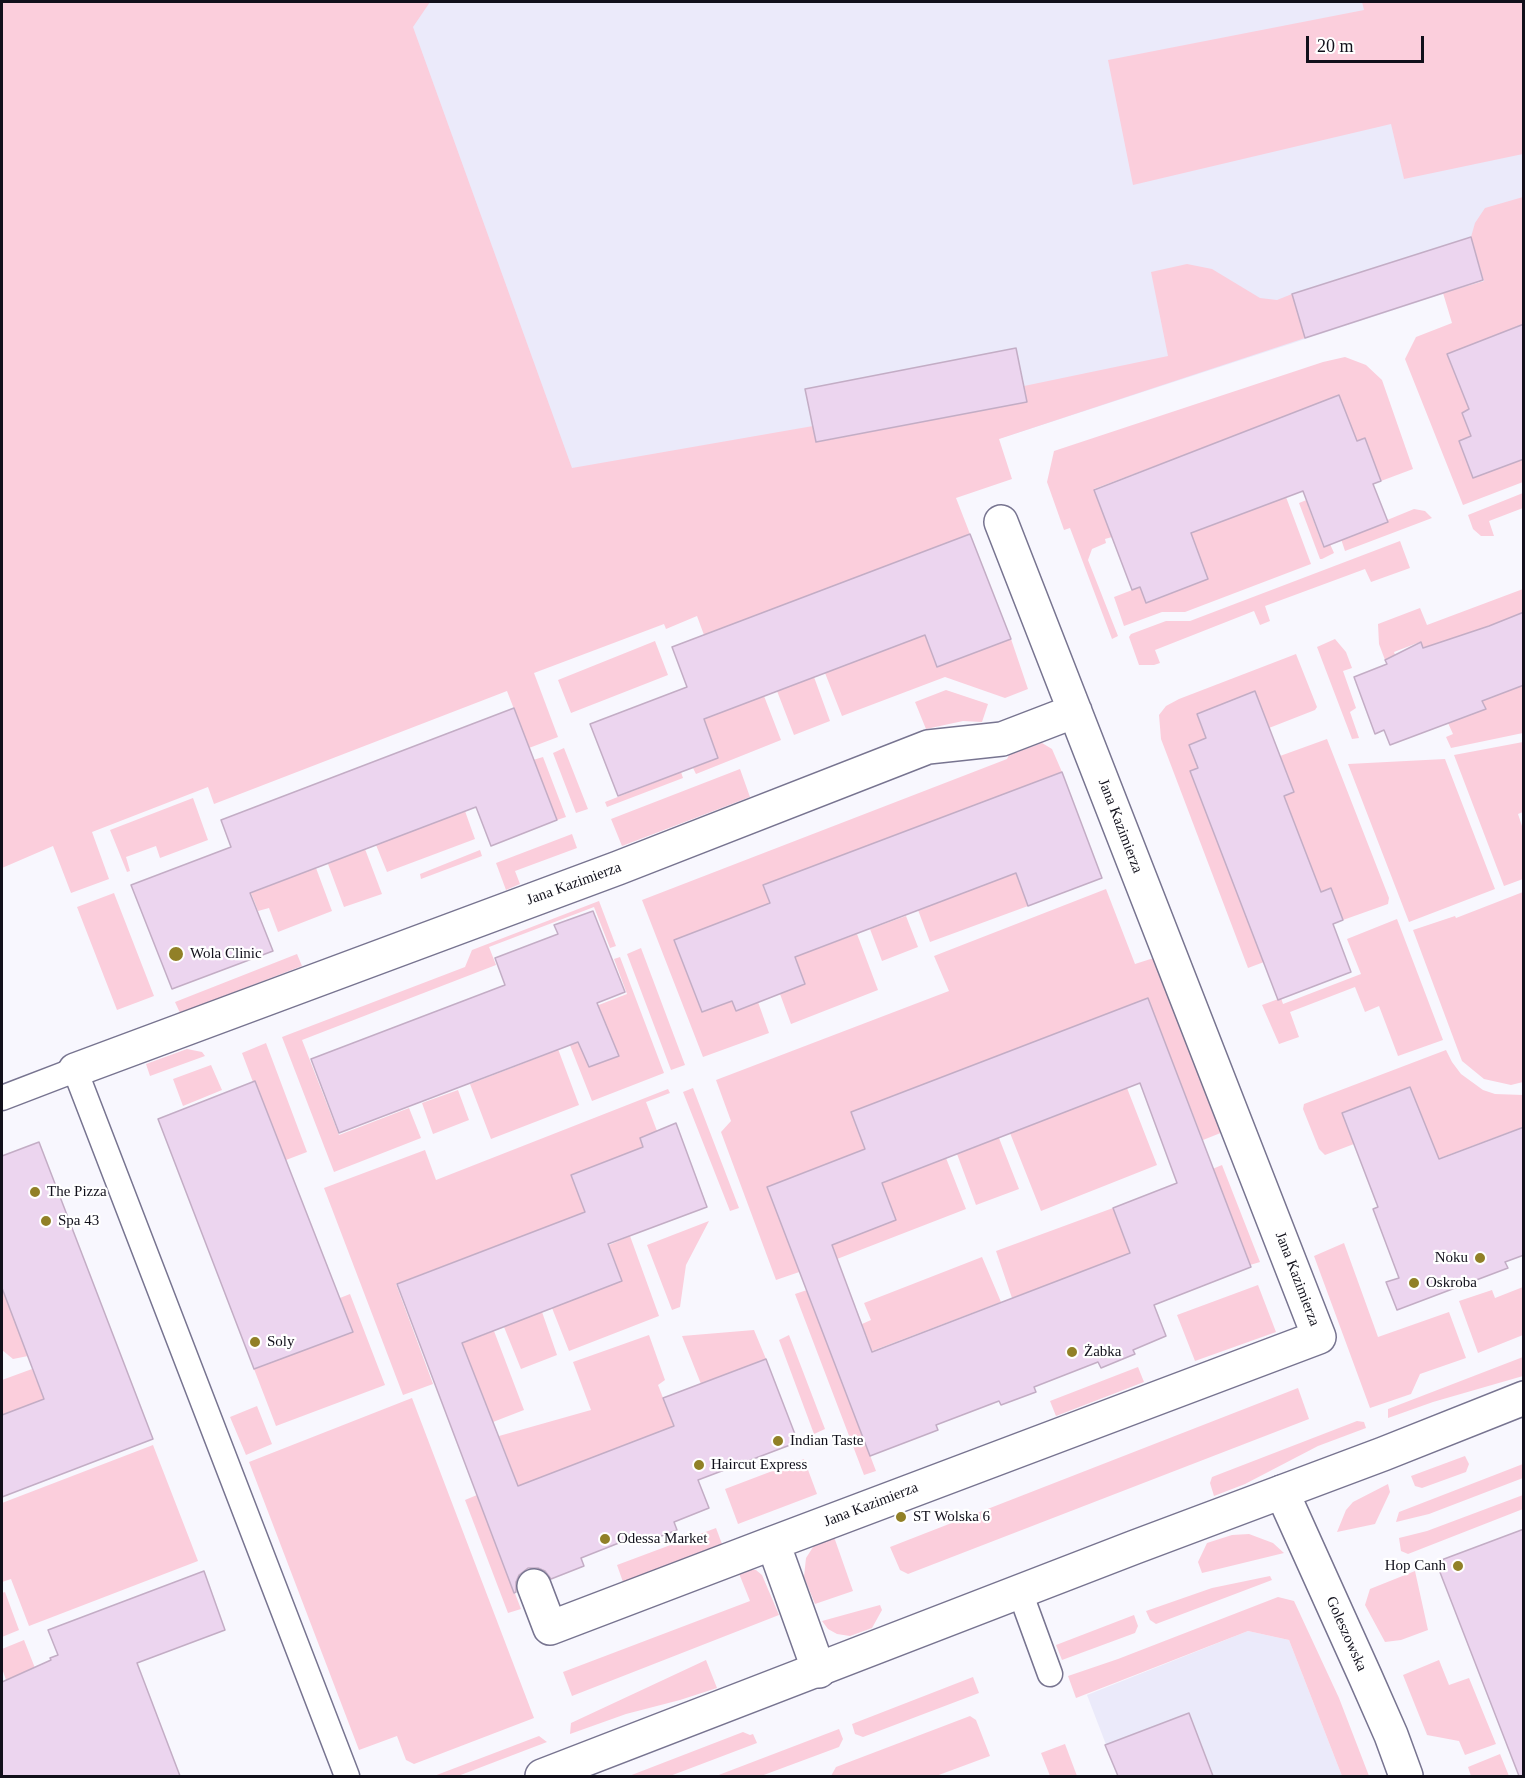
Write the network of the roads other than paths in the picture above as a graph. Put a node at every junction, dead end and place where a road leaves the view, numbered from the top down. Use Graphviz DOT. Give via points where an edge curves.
graph roads {
  1 [pos="1000,522"];
  2 [pos="1075,711"];
  3 [pos="75,1070"];
  4 [pos="2,1098"];
  5 [pos="1524,1398"];
  6 [pos="1282,1492"];
  7 [pos="773,1543"];
  8 [pos="534,1586"];
  9 [pos="1020,1592"];
  10 [pos="819,1671"];
  11 [pos="1050,1674"];
  12 [pos="347,1776"];
  13 [pos="542,1776"];
  14 [pos="1406,1776"];
  1 -- 2 [label="street, Jana Kazimierza"];
  2 -- 3 [label="street, Jana Kazimierza" via="1002,739 928,747 618,868"];
  2 -- 7 [label="street, Jana Kazimierza" via="1319,1336"];
  3 -- 4 [label="lane"];
  3 -- 12 [label="lane"];
  5 -- 6 [label="street"];
  6 -- 9 [label="street"];
  6 -- 14 [label="street, Goleszowska"];
  7 -- 8 [label="street, Jana Kazimierza" via="550,1628"];
  7 -- 10 [label="street"];
  9 -- 10 [label="street"];
  9 -- 11 [label="lane"];
  10 -- 13 [label="street"];
}
